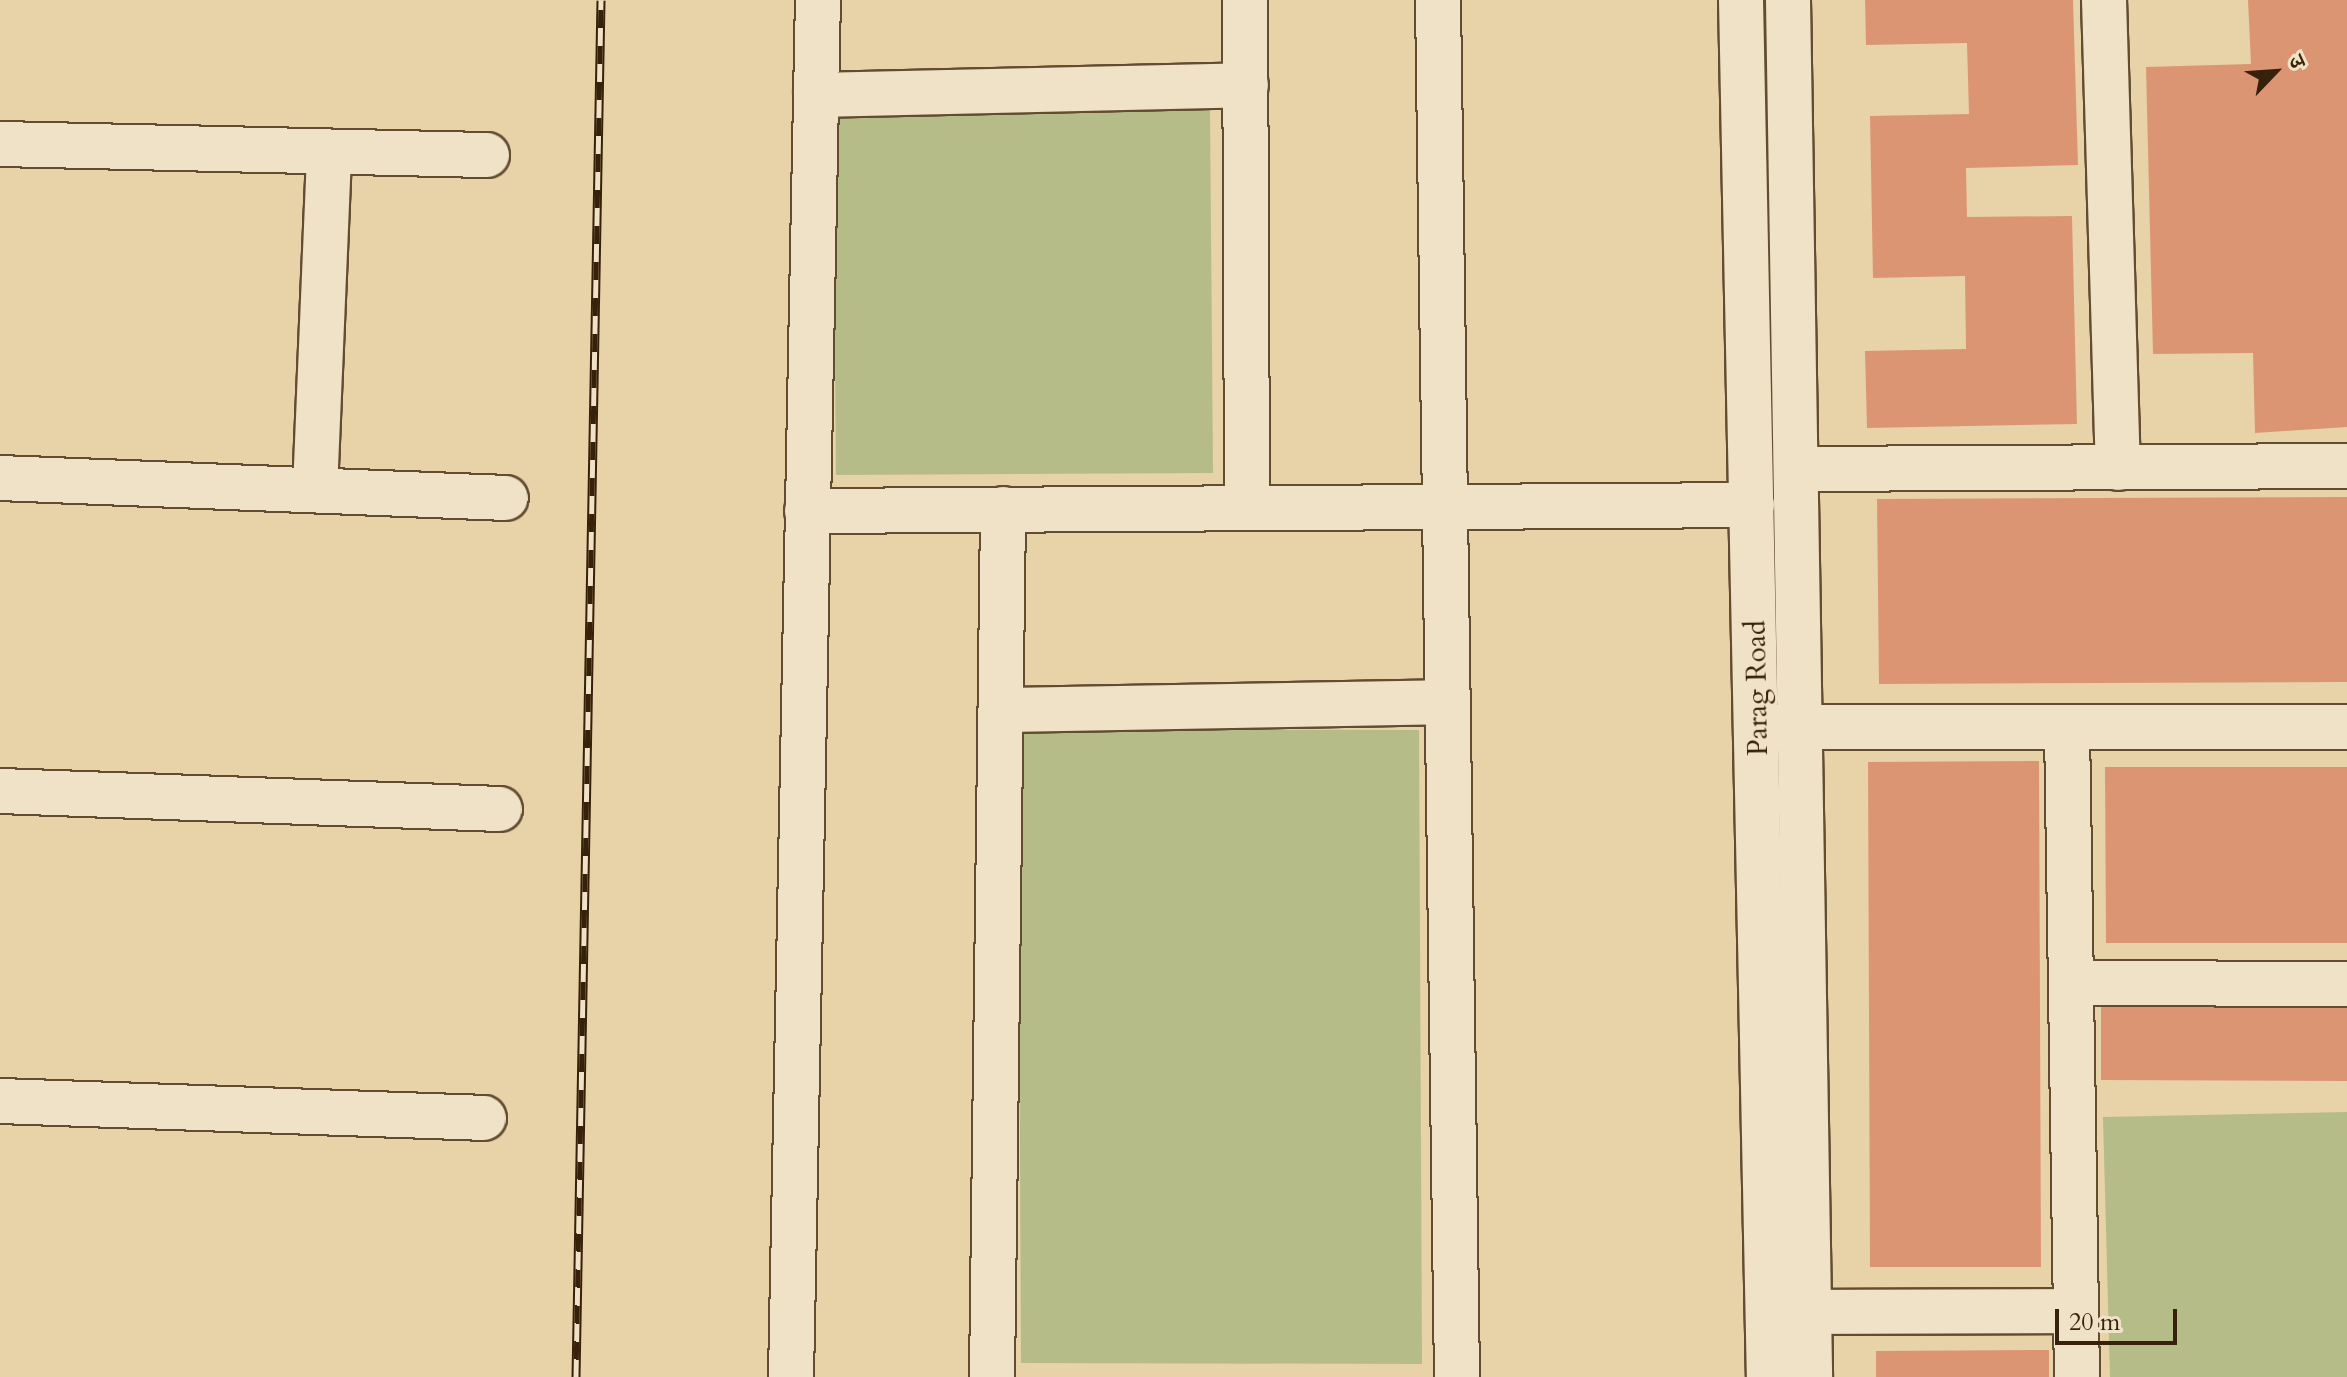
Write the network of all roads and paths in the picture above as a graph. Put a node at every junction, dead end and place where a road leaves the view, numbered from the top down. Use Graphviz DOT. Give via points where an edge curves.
graph roads {
  1 [pos="818,0"];
  2 [pos="1245,0"];
  3 [pos="1438,0"];
  4 [pos="1741,0"];
  5 [pos="1788,0"];
  6 [pos="2104,0"];
  7 [pos="1246,85"];
  8 [pos="816,95"];
  9 [pos="0,144"];
  10 [pos="329,153"];
  11 [pos="487,155"];
  12 [pos="2347,466"];
  13 [pos="2118,468"];
  14 [pos="1798,469"];
  15 [pos="0,478"];
  16 [pos="315,490"];
  17 [pos="506,498"];
  18 [pos="1752,505"];
  19 [pos="1247,507"];
  20 [pos="1445,507"];
  21 [pos="1003,509"];
  22 [pos="807,511"];
  23 [pos="1448,702"];
  24 [pos="1001,710"];
  25 [pos="1757,727"];
  26 [pos="2347,727"];
  27 [pos="2067,728"];
  28 [pos="1801,729"];
  29 [pos="0,791"];
  30 [pos="500,809"];
  31 [pos="2071,983"];
  32 [pos="2347,984"];
  33 [pos="0,1101"];
  34 [pos="484,1118"];
  35 [pos="2076,1311"];
  36 [pos="1809,1312"];
  37 [pos="791,1377"];
  38 [pos="992,1377"];
  39 [pos="1457,1377"];
  40 [pos="1769,1377"];
  41 [pos="1810,1377"];
  42 [pos="2077,1377"];
  1 -- 8 [label="street"];
  2 -- 7 [label="street"];
  3 -- 20 [label="street"];
  4 -- 18 [label="street, Parag Road"];
  5 -- 14 [label="street, Parag Road"];
  6 -- 13 [label="street"];
  7 -- 8 [label="street"];
  7 -- 19 [label="street"];
  8 -- 22 [label="street"];
  9 -- 10 [label="street"];
  10 -- 11 [label="street"];
  10 -- 16 [label="street"];
  12 -- 13 [label="street"];
  13 -- 14 [label="street"];
  14 -- 28 [label="street, Parag Road"];
  15 -- 16 [label="street"];
  16 -- 17 [label="street"];
  18 -- 20 [label="street"];
  18 -- 25 [label="street, Parag Road"];
  19 -- 20 [label="street"];
  19 -- 21 [label="street"];
  20 -- 23 [label="street"];
  21 -- 22 [label="street"];
  21 -- 24 [label="street"];
  22 -- 37 [label="street"];
  23 -- 24 [label="street"];
  23 -- 39 [label="street"];
  24 -- 38 [label="street"];
  25 -- 28 [label="street"];
  25 -- 40 [label="street, Parag Road"];
  26 -- 27 [label="street"];
  27 -- 28 [label="street"];
  27 -- 31 [label="street"];
  28 -- 36 [label="street, Parag Road"];
  29 -- 30 [label="street"];
  31 -- 32 [label="street"];
  31 -- 35 [label="street"];
  33 -- 34 [label="street"];
  35 -- 36 [label="street"];
  35 -- 42 [label="street"];
  36 -- 41 [label="street, Parag Road"];
}
